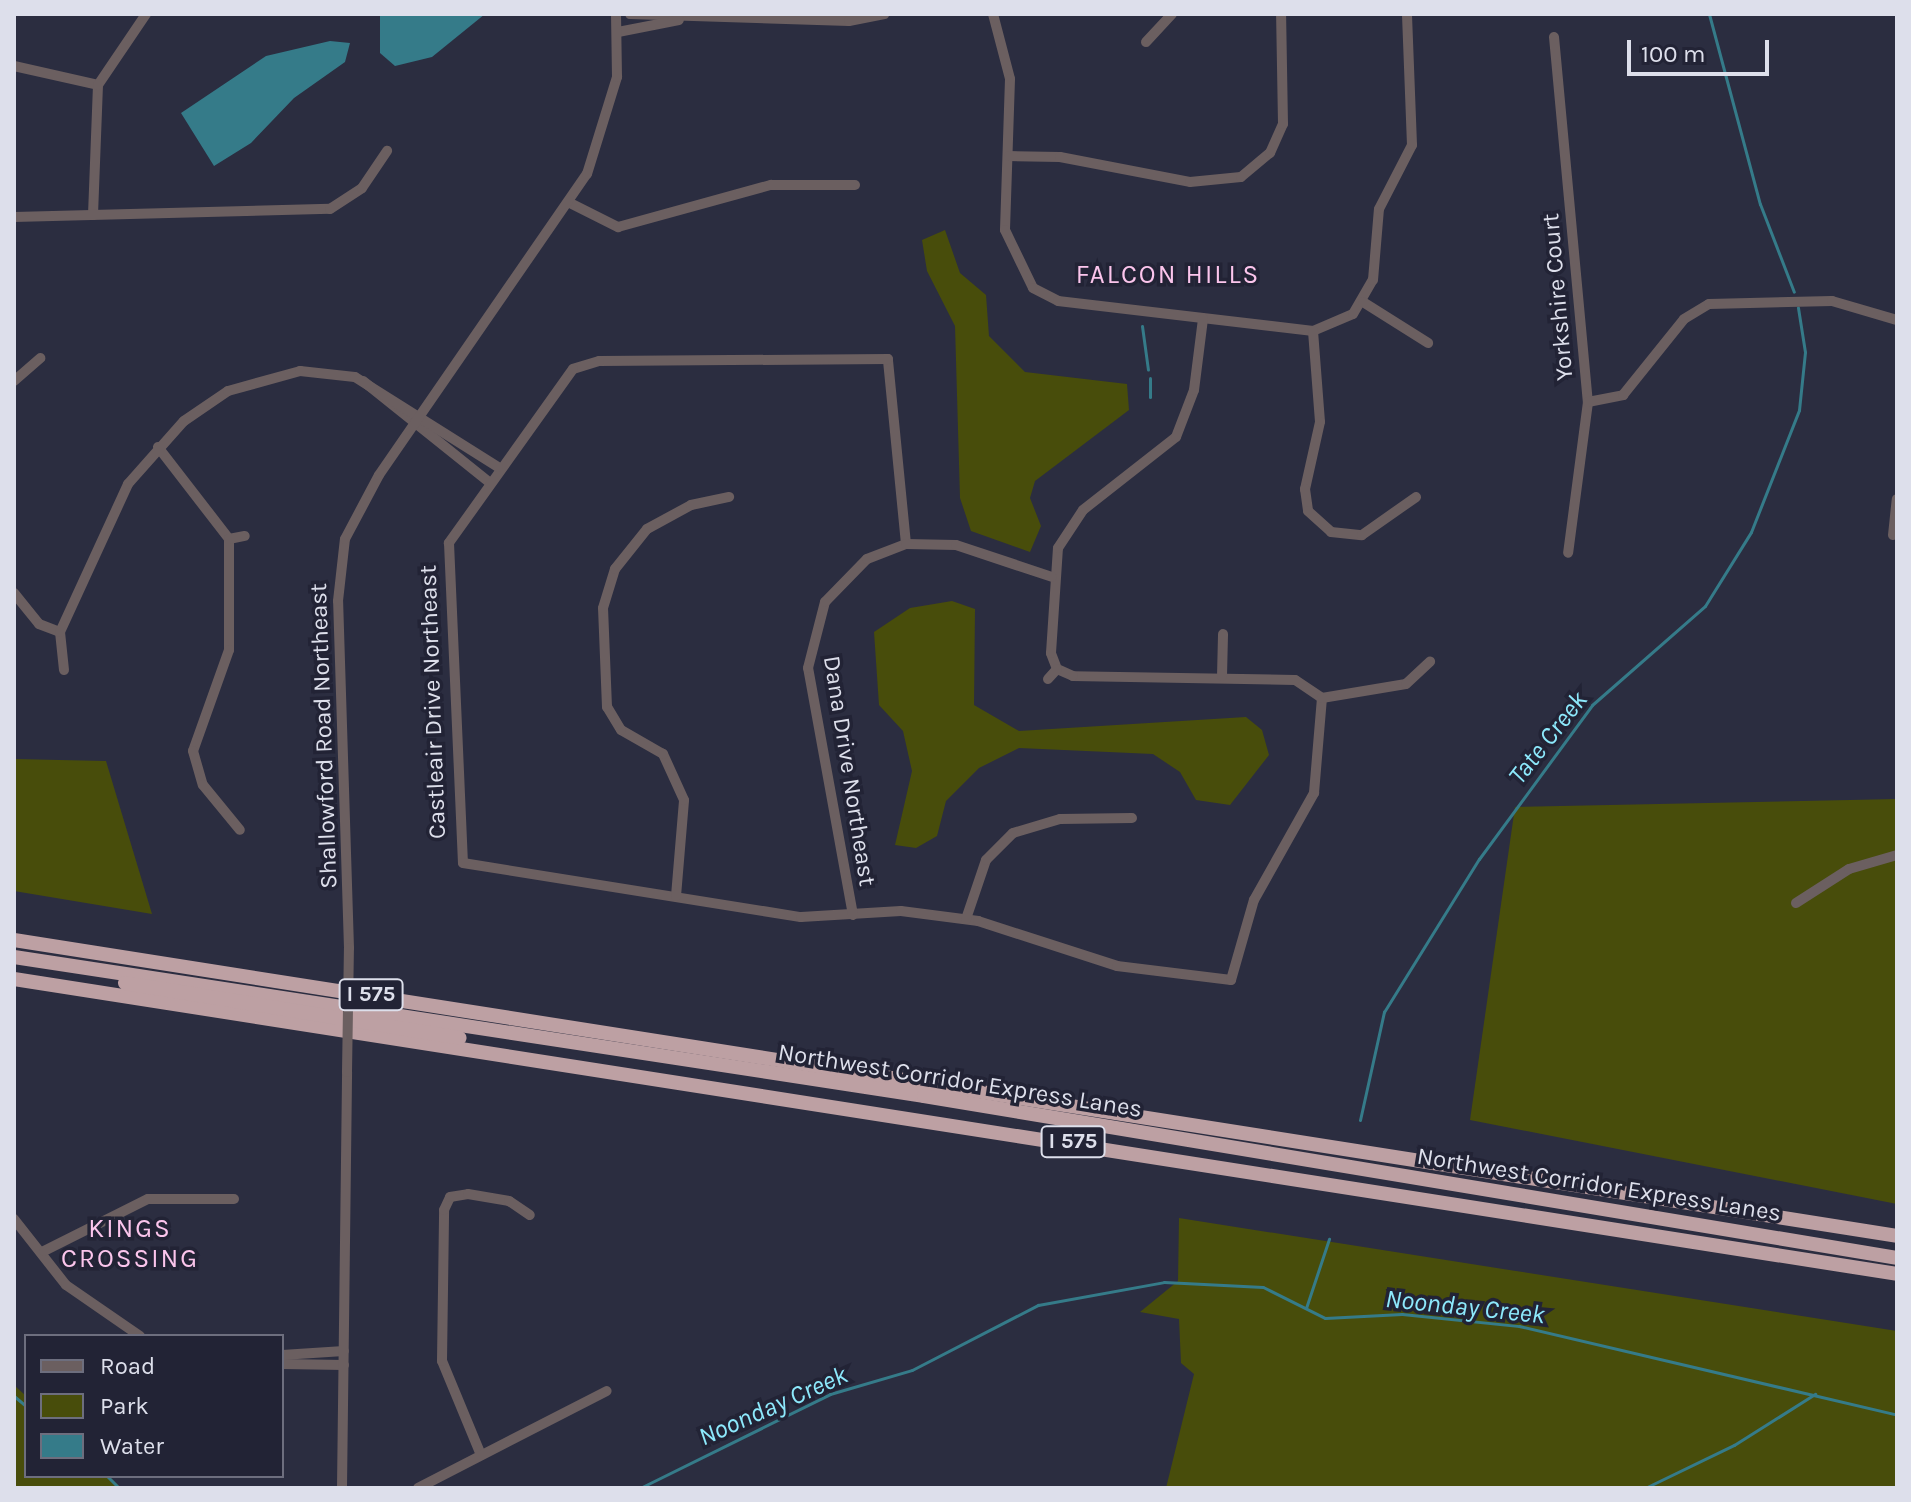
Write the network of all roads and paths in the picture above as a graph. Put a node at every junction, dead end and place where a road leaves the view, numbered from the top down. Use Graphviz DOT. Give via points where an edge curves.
graph roads {
  1 [pos="146,14"];
  2 [pos="616,14"];
  3 [pos="630,14"];
  4 [pos="884,14"];
  5 [pos="993,14"];
  6 [pos="1172,14"];
  7 [pos="1281,14"];
  8 [pos="1407,14"];
  9 [pos="681,19"];
  10 [pos="618,32"];
  11 [pos="1554,37"];
  12 [pos="1146,42"];
  13 [pos="14,66"];
  14 [pos="98,85"];
  15 [pos="387,151"];
  16 [pos="1009,156"];
  17 [pos="855,185"];
  18 [pos="570,203"];
  19 [pos="93,215"];
  20 [pos="14,217"];
  21 [pos="1363,302"];
  22 [pos="1203,319"];
  23 [pos="1897,320"];
  24 [pos="1313,331"];
  25 [pos="1428,343"];
  26 [pos="40,358"];
  27 [pos="14,381"];
  28 [pos="363,381"];
  29 [pos="1588,402"];
  30 [pos="423,414"];
  31 [pos="414,426"];
  32 [pos="158,447"];
  33 [pos="498,467"];
  34 [pos="488,481"];
  35 [pos="729,497"];
  36 [pos="1416,497"];
  37 [pos="1897,499"];
  38 [pos="1893,535"];
  39 [pos="245,536"];
  40 [pos="229,539"];
  41 [pos="906,544"];
  42 [pos="1568,553"];
  43 [pos="1052,577"];
  44 [pos="14,593"];
  45 [pos="60,632"];
  46 [pos="1223,634"];
  47 [pos="1430,662"];
  48 [pos="1057,669"];
  49 [pos="64,670"];
  50 [pos="1222,676"];
  51 [pos="1048,679"];
  52 [pos="1322,698"];
  53 [pos="1132,818"];
  54 [pos="240,830"];
  55 [pos="1897,855"];
  56 [pos="676,896"];
  57 [pos="1796,903"];
  58 [pos="853,915"];
  59 [pos="966,919"];
  60 [pos="14,940"];
  61 [pos="14,960"];
  62 [pos="14,979"];
  63 [pos="649,1076"];
  64 [pos="234,1199"];
  65 [pos="530,1215"];
  66 [pos="14,1219"];
  67 [pos="1897,1236"];
  68 [pos="44,1251"];
  69 [pos="1897,1258"];
  70 [pos="1897,1274"];
  71 [pos="137,1334"];
  72 [pos="344,1351"];
  73 [pos="284,1355"];
  74 [pos="284,1364"];
  75 [pos="344,1365"];
  76 [pos="607,1391"];
  77 [pos="481,1455"];
  78 [pos="342,1488"];
  79 [pos="418,1488"];
  1 -- 14 [label="street"];
  2 -- 10 [label="street, Shallowford Road Northeast"];
  3 -- 9 [label="street"];
  4 -- 9 [label="street" via="849,21"];
  5 -- 16 [label="street" via="1009,64"];
  6 -- 12 [label="street"];
  7 -- 16 [label="street" via="1283,124 1270,153 1241,177 1190,182 1060,157"];
  8 -- 21 [label="street" via="1412,145 1379,209 1373,280"];
  9 -- 10 [label="street"];
  10 -- 18 [label="street, Shallowford Road Northeast" via="608,118"];
  11 -- 29 [label="street, Yorkshire Court"];
  13 -- 14 [label="street"];
  14 -- 19 [label="street"];
  15 -- 19 [label="street" via="362,188 330,209"];
  16 -- 22 [label="street" via="1005,230 1033,288 1058,301"];
  17 -- 18 [label="street" via="771,185 618,227"];
  18 -- 30 [label="street, Shallowford Road Northeast"];
  19 -- 20 [label="street"];
  21 -- 24 [label="street" via="1342,322"];
  21 -- 25 [label="street"];
  22 -- 24 [label="street"];
  22 -- 43 [label="street" via="1194,390 1176,437 1074,520"];
  23 -- 29 [label="street" via="1832,301 1709,304 1684,319 1623,395"];
  24 -- 36 [label="street" via="1320,422 1305,489 1308,511 1331,532 1362,535"];
  26 -- 27 [label="street"];
  28 -- 30 [label="street"];
  28 -- 31 [label="street"];
  28 -- 32 [label="street" via="312,371 251,382 202,407"];
  29 -- 42 [label="street, Yorkshire Court"];
  30 -- 31 [label="street, Shallowford Road Northeast"];
  30 -- 33 [label="street"];
  31 -- 34 [label="street"];
  31 -- 72 [label="street, Shallowford Road Northeast, bridge" via="361,502 339,561 349,948"];
  32 -- 40 [label="street"];
  32 -- 45 [label="street" via="121,497"];
  33 -- 34 [label="street, Castleair Drive Northeast"];
  33 -- 41 [label="street, Castleair Drive Northeast" via="566,374 588,363 892,356"];
  34 -- 56 [label="street, Castleair Drive Northeast" via="447,553 459,866"];
  35 -- 56 [label="street" via="683,508 647,529 615,569 603,608 607,707 621,730 663,754 684,800"];
  37 -- 38 [label="street"];
  39 -- 40 [label="street"];
  40 -- 54 [label="street" via="229,650 193,751 203,785"];
  41 -- 43 [label="street, Dana Drive Northeast" via="956,545"];
  41 -- 58 [label="street, Dana Drive Northeast" via="867,559 842,580 825,602 809,649"];
  43 -- 48 [label="street"];
  44 -- 45 [label="street" via="39,624"];
  45 -- 49 [label="street"];
  46 -- 50 [label="street"];
  47 -- 52 [label="street" via="1406,684"];
  48 -- 50 [label="street" via="1073,676"];
  48 -- 51 [label="street"];
  50 -- 52 [label="street" via="1295,680"];
  52 -- 59 [label="street, Castleair Drive Northeast" via="1314,793 1254,900 1235,985 1103,963"];
  53 -- 59 [label="street" via="1060,819 1013,833 986,860"];
  55 -- 57 [label="street" via="1849,869"];
  56 -- 58 [label="street, Castleair Drive Northeast" via="801,917"];
  58 -- 59 [label="street, Castleair Drive Northeast"];
  60 -- 67 [label="highway, I 575"];
  61 -- 63 [label="highway" via="389,1024"];
  61 -- 69 [label="highway, Northwest Corridor Express Lanes" via="909,1094"];
  62 -- 63 [label="highway, I 575"];
  63 -- 70 [label="highway, I 575"];
  64 -- 68 [label="street" via="148,1199"];
  65 -- 77 [label="street" via="509,1201 446,1193 442,1361"];
  66 -- 68 [label="street"];
  68 -- 71 [label="street" via="66,1285"];
  72 -- 73 [label="street"];
  72 -- 75 [label="street, Shallowford Road Northeast"];
  74 -- 75 [label="street"];
  75 -- 78 [label="street, Shallowford Road Northeast"];
  76 -- 77 [label="street"];
  77 -- 79 [label="street"];
}
